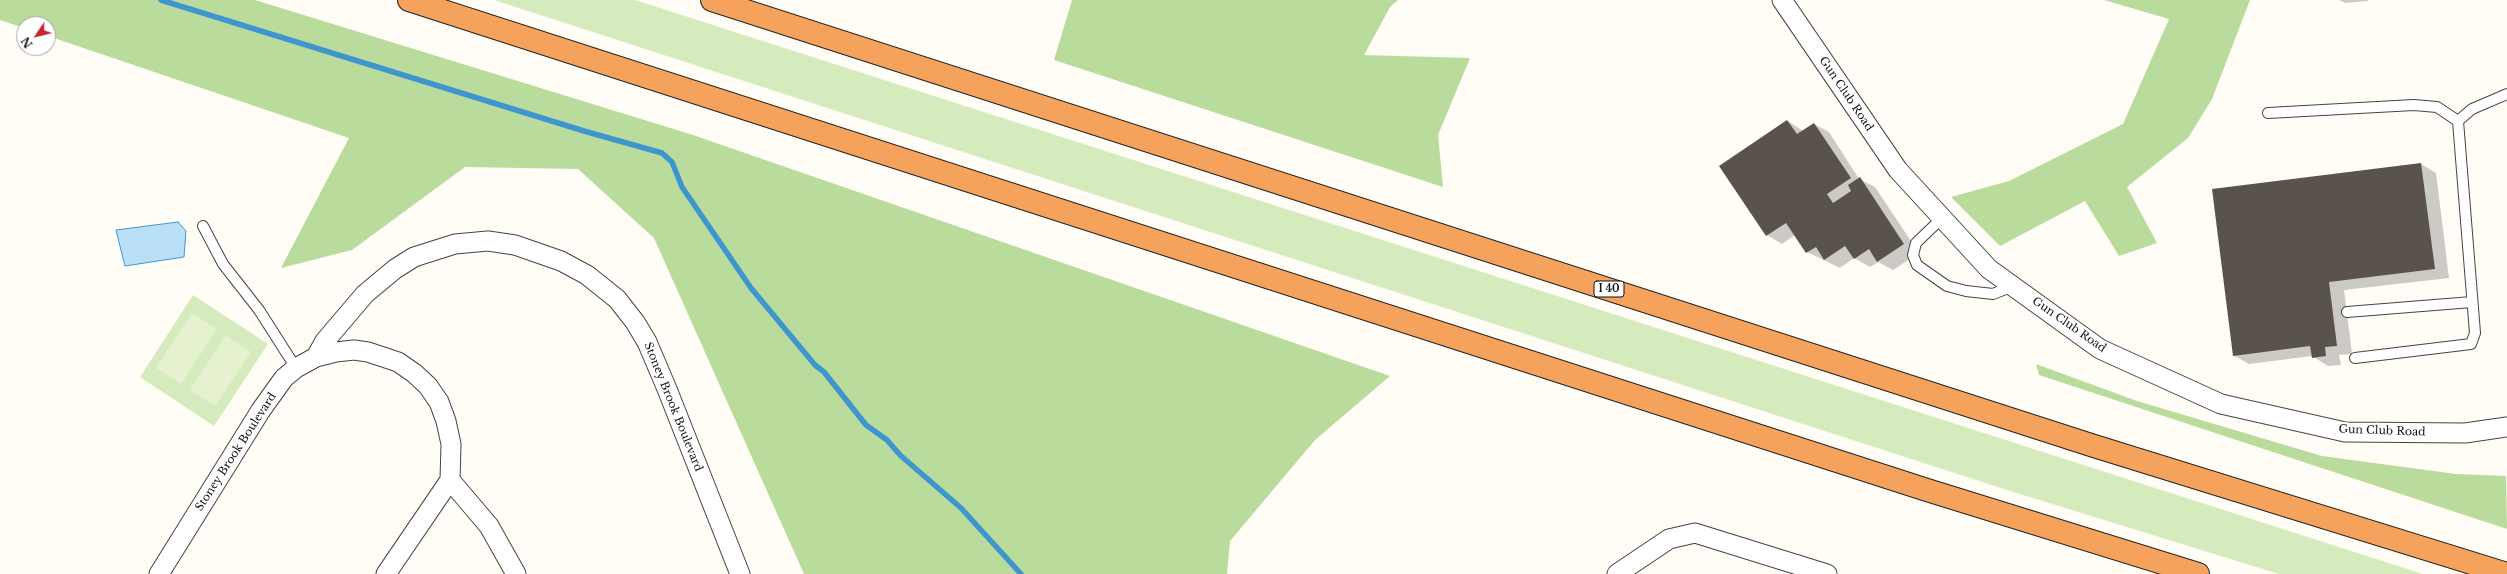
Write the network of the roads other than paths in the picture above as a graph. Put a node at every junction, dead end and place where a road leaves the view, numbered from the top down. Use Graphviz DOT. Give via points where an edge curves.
graph roads {
  1 [pos="409,0"];
  2 [pos="712,0"];
  3 [pos="1782,0"];
  4 [pos="2507,94"];
  5 [pos="2268,113"];
  6 [pos="2458,121"];
  7 [pos="1942,218"];
  8 [pos="203,226"];
  9 [pos="2013,286"];
  10 [pos="2472,302"];
  11 [pos="2347,312"];
  12 [pos="316,357"];
  13 [pos="2355,358"];
  14 [pos="296,368"];
  15 [pos="2507,427"];
  16 [pos="450,480"];
  17 [pos="159,574"];
  18 [pos="386,574"];
  19 [pos="516,574"];
  20 [pos="740,574"];
  21 [pos="1617,574"];
  22 [pos="1827,574"];
  23 [pos="2198,574"];
  24 [pos="2506,574"];
  1 -- 23 [label="highway" via="1935,493"];
  2 -- 24 [label="highway, I 40" via="2087,444"];
  3 -- 7 [label="street, Gun Club Road" via="1898,170"];
  4 -- 6 [label="lane" via="2472,110"];
  5 -- 6 [label="lane" via="2414,105 2437,107"];
  6 -- 10 [label="lane"];
  7 -- 9 [label="street, Gun Club Road" via="1988,269"];
  7 -- 9 [label="lane" via="1916,243 1913,255 1917,265 1947,286 1966,291 1992,294"];
  8 -- 14 [label="lane" via="222,264 259,310"];
  9 -- 15 [label="street, Gun Club Road" via="2100,349 2221,404 2346,432 2465,433"];
  10 -- 11 [label="lane"];
  10 -- 13 [label="lane" via="2475,333 2471,344"];
  12 -- 14 [label="street, Stoney Brook Boulevard"];
  12 -- 16 [label="street" via="336,352 368,352 398,362 414,373 439,402 446,421 451,444"];
  12 -- 20 [label="street, Stoney Brook Boulevard" via="325,341 365,294 414,257 455,244 488,241 515,245 561,261 587,275 617,299 648,342"];
  14 -- 17 [label="street, Stoney Brook Boulevard" via="284,378 261,410"];
  16 -- 18 [label="street"];
  16 -- 19 [label="street" via="489,526"];
  21 -- 22 [label="street" via="1670,539 1695,533"];
}
